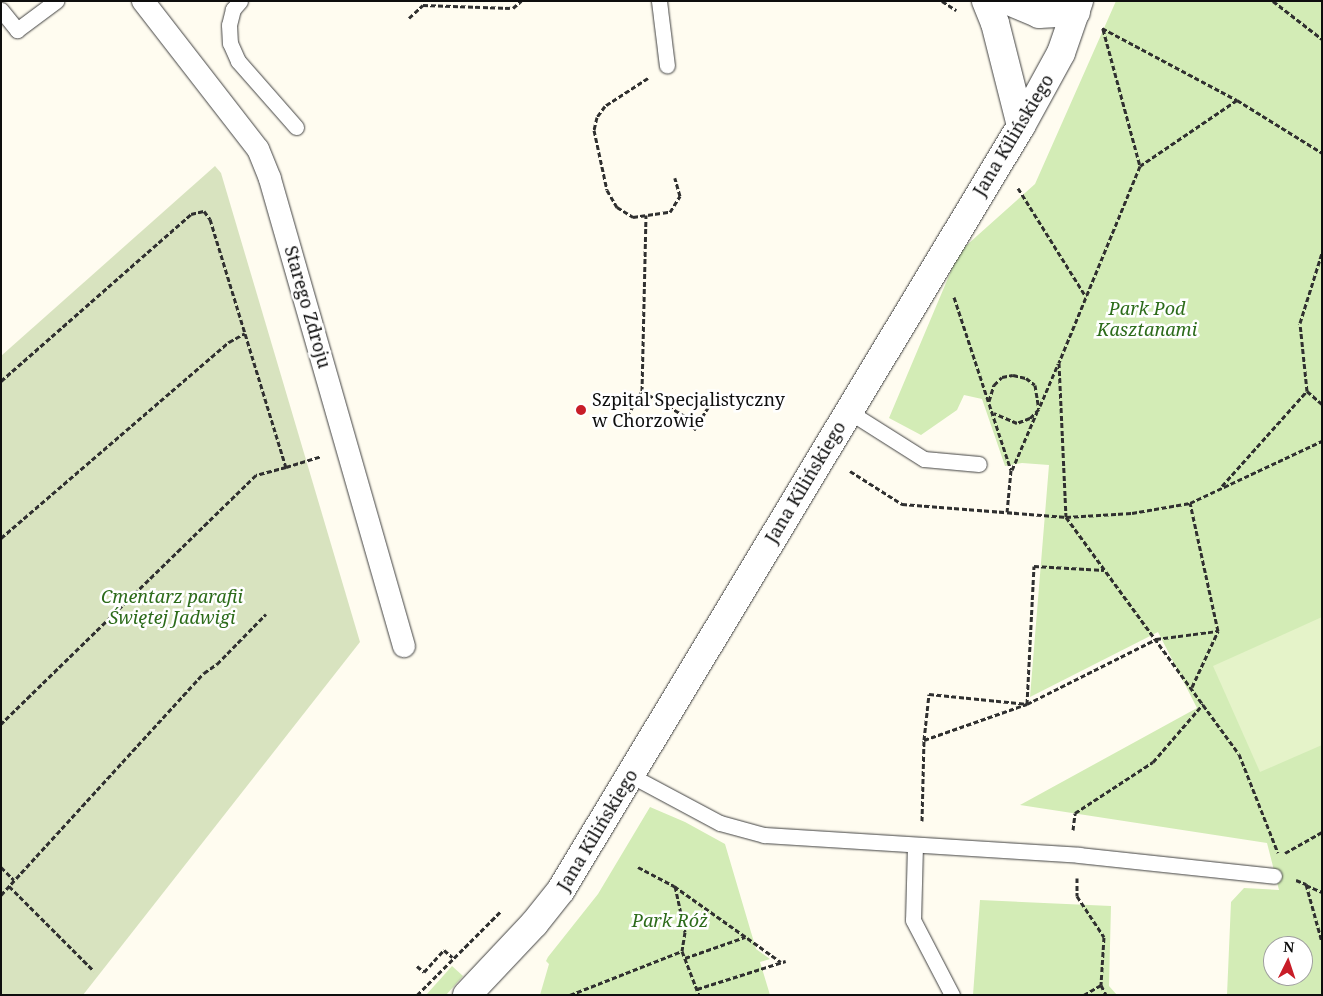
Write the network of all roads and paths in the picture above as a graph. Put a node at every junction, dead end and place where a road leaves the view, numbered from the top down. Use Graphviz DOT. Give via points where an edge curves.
graph roads {
  1 [pos="56,1"];
  2 [pos="143,1"];
  3 [pos="240,1"];
  4 [pos="521,1"];
  5 [pos="659,1"];
  6 [pos="942,1"];
  7 [pos="1009,1"];
  8 [pos="1272,1"];
  9 [pos="974,7"];
  10 [pos="1078,7"];
  11 [pos="1,10"];
  12 [pos="409,18"];
  13 [pos="1102,28"];
  14 [pos="1322,40"];
  15 [pos="667,66"];
  16 [pos="1237,100"];
  17 [pos="1021,126"];
  18 [pos="296,127"];
  19 [pos="1322,153"];
  20 [pos="1140,166"];
  21 [pos="675,178"];
  22 [pos="1017,185"];
  23 [pos="646,215"];
  24 [pos="1322,253"];
  25 [pos="952,291"];
  26 [pos="1086,298"];
  27 [pos="245,333"];
  28 [pos="1059,363"];
  29 [pos="1,381"];
  30 [pos="642,391"];
  31 [pos="1307,391"];
  32 [pos="717,393"];
  33 [pos="989,402"];
  34 [pos="1322,404"];
  35 [pos="1039,409"];
  36 [pos="848,410"];
  37 [pos="992,412"];
  38 [pos="632,419"];
  39 [pos="698,423"];
  40 [pos="694,430"];
  41 [pos="1322,441"];
  42 [pos="349,448"];
  43 [pos="822,453"];
  44 [pos="979,464"];
  45 [pos="286,467"];
  46 [pos="1012,470"];
  47 [pos="1220,488"];
  48 [pos="1190,504"];
  49 [pos="1007,512"];
  50 [pos="1066,517"];
  51 [pos="1,538"];
  52 [pos="1104,570"];
  53 [pos="266,614"];
  54 [pos="1218,631"];
  55 [pos="1156,639"];
  56 [pos="404,646"];
  57 [pos="1192,687"];
  58 [pos="1027,704"];
  59 [pos="1203,704"];
  60 [pos="1,724"];
  61 [pos="924,740"];
  62 [pos="630,775"];
  63 [pos="1322,832"];
  64 [pos="918,845"];
  65 [pos="1074,854"];
  66 [pos="1,867"];
  67 [pos="638,867"];
  68 [pos="1281,876"];
  69 [pos="14,880"];
  70 [pos="1306,884"];
  71 [pos="9,886"];
  72 [pos="674,886"];
  73 [pos="1322,892"];
  74 [pos="1,895"];
  75 [pos="505,907"];
  76 [pos="745,936"];
  77 [pos="1322,942"];
  78 [pos="682,951"];
  79 [pos="452,957"];
  80 [pos="685,958"];
  81 [pos="417,966"];
  82 [pos="94,971"];
  83 [pos="1101,985"];
  84 [pos="697,989"];
  85 [pos="480,990"];
  86 [pos="417,995"];
  87 [pos="570,995"];
  88 [pos="699,995"];
  89 [pos="952,995"];
  90 [pos="1084,995"];
  91 [pos="1106,995"];
  1 -- 11 [label="lane" via="17,30"];
  2 -- 42 [label="street, Starego Zdroju" via="258,149 270,179"];
  3 -- 18 [label="lane" via="233,9 229,24 230,44 238,61"];
  4 -- 12 [label="path" via="513,8 423,5"];
  5 -- 15 [label="lane"];
  6 -- 9 [label="path"];
  7 -- 10 [label="street" via="1039,14"];
  8 -- 14 [label="path"];
  9 -- 17 [label="street" via="996,23"];
  10 -- 13 [label="path"];
  10 -- 17 [label="street, Jana Kilińskiego" via="1061,53"];
  13 -- 16 [label="path"];
  13 -- 20 [label="path"];
  15 -- 23 [label="path" via="605,106 597,117 594,130 608,190 617,207 633,217"];
  16 -- 19 [label="path"];
  16 -- 20 [label="path"];
  17 -- 36 [label="street, Jana Kilińskiego"];
  20 -- 26 [label="path"];
  21 -- 23 [label="path" via="680,196 670,212"];
  22 -- 26 [label="path"];
  23 -- 30 [label="path"];
  24 -- 31 [label="path" via="1300,322"];
  25 -- 33 [label="path"];
  26 -- 28 [label="path"];
  27 -- 29 [label="path" via="210,219 204,211 198,210 145,252"];
  27 -- 45 [label="path"];
  27 -- 51 [label="path" via="217,352"];
  28 -- 35 [label="path"];
  28 -- 50 [label="path"];
  30 -- 38 [label="path" via="627,416"];
  30 -- 39 [label="path"];
  31 -- 34 [label="path"];
  31 -- 47 [label="path"];
  32 -- 39 [label="path"];
  33 -- 35 [label="path" via="994,385 1002,377 1013,375 1026,378 1035,385"];
  33 -- 37 [label="path"];
  35 -- 37 [label="path" via="1030,418 1017,423"];
  35 -- 46 [label="path"];
  36 -- 43 [label="street, Jana Kilińskiego"];
  36 -- 44 [label="lane" via="924,459"];
  37 -- 46 [label="path"];
  39 -- 40 [label="path"];
  41 -- 47 [label="path"];
  42 -- 45 [label="path"];
  42 -- 56 [label="street, Starego Zdroju"];
  43 -- 49 [label="path" via="902,504"];
  43 -- 62 [label="street, Jana Kilińskiego"];
  45 -- 60 [label="path" via="256,475"];
  46 -- 49 [label="path"];
  47 -- 48 [label="path"];
  48 -- 50 [label="path" via="1132,513"];
  48 -- 54 [label="path"];
  49 -- 50 [label="path"];
  50 -- 52 [label="path"];
  52 -- 55 [label="path"];
  52 -- 58 [label="path" via="1034,566"];
  53 -- 69 [label="path" via="204,673"];
  54 -- 55 [label="path"];
  54 -- 57 [label="path"];
  55 -- 57 [label="path"];
  55 -- 58 [label="path"];
  57 -- 59 [label="path"];
  58 -- 61 [label="path"];
  58 -- 61 [label="path" via="929,694"];
  59 -- 63 [label="path" via="1239,754 1280,856"];
  59 -- 65 [label="path" via="1153,762 1075,813"];
  61 -- 64 [label="path"];
  62 -- 64 [label="lane" via="720,822 764,835"];
  62 -- 85 [label="street, Jana Kilińskiego" via="561,890"];
  64 -- 65 [label="lane"];
  64 -- 89 [label="lane" via="913,920"];
  65 -- 68 [label="lane"];
  65 -- 83 [label="path" via="1077,896 1104,937"];
  66 -- 69 [label="path"];
  67 -- 72 [label="path"];
  68 -- 70 [label="path"];
  69 -- 71 [label="path"];
  70 -- 73 [label="path"];
  70 -- 77 [label="path"];
  71 -- 74 [label="path"];
  71 -- 82 [label="path"];
  72 -- 76 [label="path"];
  72 -- 78 [label="path" via="685,932"];
  75 -- 79 [label="path"];
  76 -- 80 [label="path"];
  76 -- 84 [label="path" via="784,961"];
  78 -- 80 [label="path"];
  78 -- 87 [label="path"];
  79 -- 81 [label="path" via="444,950 424,972"];
  79 -- 86 [label="path"];
  80 -- 84 [label="path"];
  83 -- 90 [label="path"];
  83 -- 91 [label="path"];
  84 -- 88 [label="path"];
}
